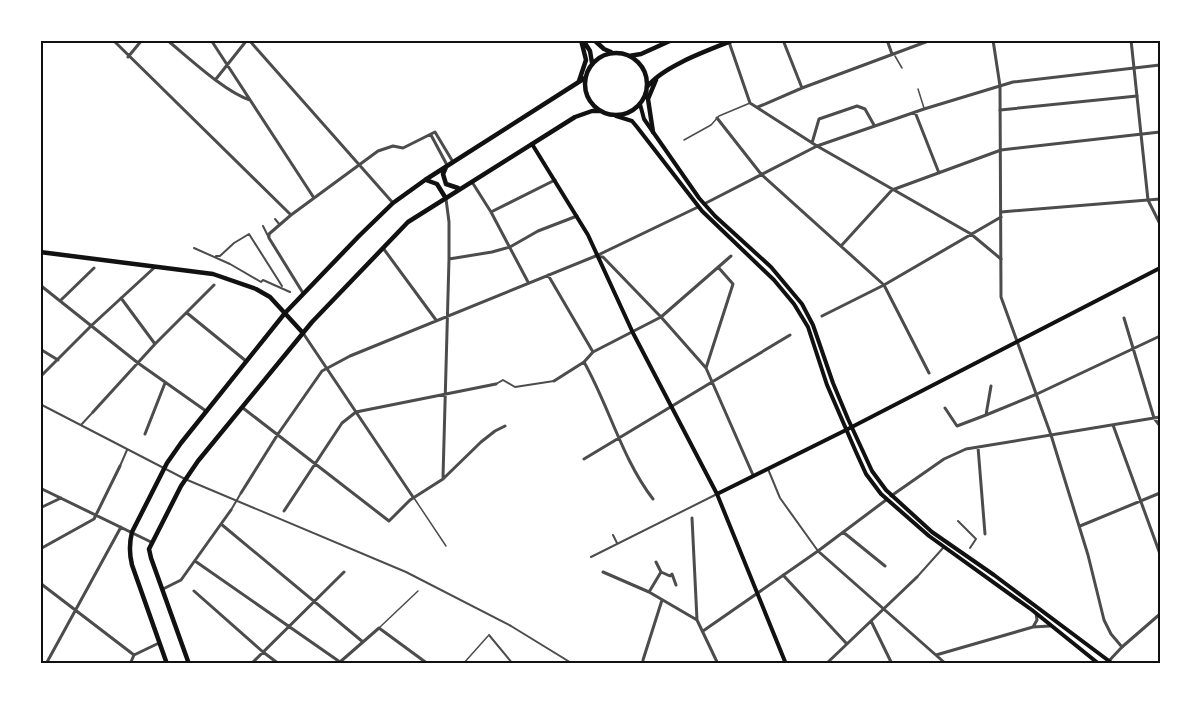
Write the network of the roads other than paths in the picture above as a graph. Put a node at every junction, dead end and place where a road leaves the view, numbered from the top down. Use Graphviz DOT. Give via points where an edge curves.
graph roads {
  1 [pos="113,40"];
  2 [pos="142,40"];
  3 [pos="167,40"];
  4 [pos="211,40"];
  5 [pos="248,40"];
  6 [pos="582,40"];
  7 [pos="594,40"];
  8 [pos="672,40"];
  9 [pos="783,40"];
  10 [pos="887,40"];
  11 [pos="931,40"];
  12 [pos="993,40"];
  13 [pos="1131,40"];
  14 [pos="731,41"];
  15 [pos="614,53"];
  16 [pos="893,54"];
  17 [pos="629,56"];
  18 [pos="128,57"];
  19 [pos="592,63"];
  20 [pos="227,65"];
  21 [pos="1161,65"];
  22 [pos="902,68"];
  23 [pos="1134,69"];
  24 [pos="664,72"];
  25 [pos="585,78"];
  26 [pos="216,79"];
  27 [pos="577,84"];
  28 [pos="1000,86"];
  29 [pos="647,87"];
  30 [pos="802,88"];
  31 [pos="918,89"];
  32 [pos="1137,96"];
  33 [pos="250,100"];
  34 [pos="750,103"];
  35 [pos="640,104"];
  36 [pos="758,107"];
  37 [pos="924,109"];
  38 [pos="1000,110"];
  39 [pos="599,111"];
  40 [pos="915,112"];
  41 [pos="616,116"];
  42 [pos="717,118"];
  43 [pos="874,125"];
  44 [pos="653,132"];
  45 [pos="1161,132"];
  46 [pos="1141,134"];
  47 [pos="431,135"];
  48 [pos="684,140"];
  49 [pos="812,143"];
  50 [pos="532,144"];
  51 [pos="817,146"];
  52 [pos="1002,150"];
  53 [pos="453,162"];
  54 [pos="358,165"];
  55 [pos="448,165"];
  56 [pos="939,173"];
  57 [pos="761,174"];
  58 [pos="425,180"];
  59 [pos="555,180"];
  60 [pos="471,181"];
  61 [pos="460,188"];
  62 [pos="892,190"];
  63 [pos="445,197"];
  64 [pos="314,198"];
  65 [pos="1161,199"];
  66 [pos="1148,200"];
  67 [pos="393,203"];
  68 [pos="704,204"];
  69 [pos="698,207"];
  70 [pos="491,212"];
  71 [pos="1001,212"];
  72 [pos="291,215"];
  73 [pos="577,216"];
  74 [pos="1001,217"];
  75 [pos="275,219"];
  76 [pos="1161,224"];
  77 [pos="280,225"];
  78 [pos="263,226"];
  79 [pos="971,234"];
  80 [pos="269,238"];
  81 [pos="841,246"];
  82 [pos="382,247"];
  83 [pos="510,247"];
  84 [pos="194,248"];
  85 [pos="40,252"];
  86 [pos="213,256"];
  87 [pos="598,256"];
  88 [pos="731,256"];
  89 [pos="1000,258"];
  90 [pos="448,259"];
  91 [pos="157,266"];
  92 [pos="718,267"];
  93 [pos="94,268"];
  94 [pos="1161,268"];
  95 [pos="548,275"];
  96 [pos="528,282"];
  97 [pos="40,285"];
  98 [pos="214,285"];
  99 [pos="884,285"];
  100 [pos="283,287"];
  101 [pos="290,291"];
  102 [pos="303,293"];
  103 [pos="121,298"];
  104 [pos="60,301"];
  105 [pos="187,313"];
  106 [pos="285,313"];
  107 [pos="447,315"];
  108 [pos="822,316"];
  109 [pos="661,317"];
  110 [pos="1124,318"];
  111 [pos="436,320"];
  112 [pos="92,325"];
  113 [pos="303,333"];
  114 [pos="633,333"];
  115 [pos="790,335"];
  116 [pos="1161,336"];
  117 [pos="1018,341"];
  118 [pos="155,344"];
  119 [pos="40,349"];
  120 [pos="1133,349"];
  121 [pos="593,352"];
  122 [pos="58,360"];
  123 [pos="246,361"];
  124 [pos="584,362"];
  125 [pos="138,363"];
  126 [pos="326,368"];
  127 [pos="706,368"];
  128 [pos="929,373"];
  129 [pos="40,377"];
  130 [pos="554,381"];
  131 [pos="165,382"];
  132 [pos="713,382"];
  133 [pos="495,384"];
  134 [pos="991,386"];
  135 [pos="446,393"];
  136 [pos="1037,394"];
  137 [pos="40,404"];
  138 [pos="671,406"];
  139 [pos="241,407"];
  140 [pos="945,408"];
  141 [pos="206,411"];
  142 [pos="93,412"];
  143 [pos="357,412"];
  144 [pos="986,415"];
  145 [pos="1161,417"];
  146 [pos="1154,418"];
  147 [pos="81,425"];
  148 [pos="1113,425"];
  149 [pos="505,426"];
  150 [pos="1161,426"];
  151 [pos="852,428"];
  152 [pos="846,430"];
  153 [pos="145,434"];
  154 [pos="279,434"];
  155 [pos="1051,435"];
  156 [pos="620,436"];
  157 [pos="978,447"];
  158 [pos="127,450"];
  159 [pos="584,459"];
  160 [pos="315,463"];
  161 [pos="120,466"];
  162 [pos="768,468"];
  163 [pos="164,469"];
  164 [pos="753,475"];
  165 [pos="185,479"];
  166 [pos="443,479"];
  167 [pos="40,488"];
  168 [pos="241,494"];
  169 [pos="717,494"];
  170 [pos="1161,494"];
  171 [pos="891,496"];
  172 [pos="413,497"];
  173 [pos="61,498"];
  174 [pos="653,499"];
  175 [pos="886,500"];
  176 [pos="1142,501"];
  177 [pos="236,502"];
  178 [pos="40,508"];
  179 [pos="231,510"];
  180 [pos="284,511"];
  181 [pos="96,516"];
  182 [pos="279,518"];
  183 [pos="692,518"];
  184 [pos="958,521"];
  185 [pos="221,524"];
  186 [pos="1080,525"];
  187 [pos="121,527"];
  188 [pos="132,532"];
  189 [pos="843,532"];
  190 [pos="985,534"];
  191 [pos="614,535"];
  192 [pos="617,543"];
  193 [pos="150,544"];
  194 [pos="446,546"];
  195 [pos="944,547"];
  196 [pos="970,548"];
  197 [pos="40,549"];
  198 [pos="818,551"];
  199 [pos="1161,554"];
  200 [pos="591,557"];
  201 [pos="195,561"];
  202 [pos="656,562"];
  203 [pos="885,566"];
  204 [pos="344,572"];
  205 [pos="603,572"];
  206 [pos="661,572"];
  207 [pos="783,574"];
  208 [pos="917,577"];
  209 [pos="40,583"];
  210 [pos="676,585"];
  211 [pos="163,590"];
  212 [pos="194,591"];
  213 [pos="418,591"];
  214 [pos="649,592"];
  215 [pos="758,594"];
  216 [pos="662,600"];
  217 [pos="313,601"];
  218 [pos="884,610"];
  219 [pos="75,611"];
  220 [pos="1036,613"];
  221 [pos="1161,614"];
  222 [pos="697,620"];
  223 [pos="871,621"];
  224 [pos="288,626"];
  225 [pos="1053,626"];
  226 [pos="379,627"];
  227 [pos="1033,627"];
  228 [pos="703,631"];
  229 [pos="489,635"];
  230 [pos="363,642"];
  231 [pos="159,643"];
  232 [pos="846,643"];
  233 [pos="1122,647"];
  234 [pos="262,652"];
  235 [pos="134,655"];
  236 [pos="936,655"];
  237 [pos="643,660"];
  238 [pos="46,663"];
  239 [pos="130,663"];
  240 [pos="166,663"];
  241 [pos="189,663"];
  242 [pos="251,663"];
  243 [pos="279,663"];
  244 [pos="340,663"];
  245 [pos="428,663"];
  246 [pos="463,663"];
  247 [pos="513,663"];
  248 [pos="573,663"];
  249 [pos="718,663"];
  250 [pos="786,663"];
  251 [pos="826,663"];
  252 [pos="892,663"];
  253 [pos="946,663"];
  254 [pos="1099,663"];
  255 [pos="1109,663"];
  1 -- 18 [label="street"];
  2 -- 18 [label="street"];
  3 -- 26 [label="street"];
  4 -- 20 [label="street"];
  5 -- 20 [label="street"];
  5 -- 54 [label="street"];
  6 -- 19 [label="main road"];
  6 -- 27 [label="main road" via="586,60"];
  7 -- 15 [label="main road"];
  8 -- 17 [label="main road"];
  9 -- 30 [label="street"];
  10 -- 16 [label="street"];
  11 -- 16 [label="street"];
  12 -- 28 [label="street"];
  13 -- 23 [label="street"];
  14 -- 24 [label="main road"];
  14 -- 34 [label="street"];
  15 -- 17 [label="main road"];
  15 -- 19 [label="main road"];
  16 -- 22 [label="lane"];
  16 -- 30 [label="street"];
  17 -- 29 [label="main road" via="643,68"];
  18 -- 72 [label="street"];
  19 -- 25 [label="main road"];
  20 -- 26 [label="street"];
  20 -- 33 [label="street"];
  21 -- 23 [label="street"];
  23 -- 28 [label="street"];
  23 -- 32 [label="street"];
  24 -- 29 [label="main road"];
  24 -- 44 [label="main road" via="653,83 648,99"];
  25 -- 27 [label="main road"];
  25 -- 39 [label="main road" via="585,93"];
  26 -- 33 [label="street"];
  27 -- 53 [label="main road"];
  28 -- 37 [label="street"];
  28 -- 38 [label="street"];
  29 -- 35 [label="main road"];
  30 -- 36 [label="street"];
  31 -- 37 [label="lane"];
  32 -- 38 [label="street"];
  32 -- 46 [label="street"];
  33 -- 64 [label="street"];
  34 -- 36 [label="street"];
  34 -- 42 [label="lane"];
  35 -- 41 [label="main road" via="631,112"];
  35 -- 44 [label="main road"];
  36 -- 49 [label="street"];
  37 -- 40 [label="street"];
  38 -- 52 [label="street"];
  39 -- 41 [label="main road"];
  39 -- 50 [label="main road" via="575,117"];
  40 -- 43 [label="street"];
  40 -- 56 [label="street"];
  41 -- 69 [label="main road" via="638,127"];
  42 -- 48 [label="lane"];
  42 -- 57 [label="street"];
  43 -- 49 [label="street" via="865,109 856,106 819,119"];
  43 -- 51 [label="street"];
  44 -- 68 [label="main road"];
  45 -- 46 [label="street"];
  46 -- 52 [label="street"];
  46 -- 66 [label="street"];
  47 -- 53 [label="street" via="435,132"];
  47 -- 54 [label="street" via="403,148 383,149"];
  47 -- 55 [label="street"];
  49 -- 51 [label="street"];
  50 -- 59 [label="main road"];
  50 -- 60 [label="main road"];
  51 -- 57 [label="street"];
  51 -- 62 [label="street"];
  52 -- 56 [label="street"];
  52 -- 71 [label="street"];
  53 -- 55 [label="main road"];
  54 -- 64 [label="street"];
  54 -- 67 [label="street"];
  55 -- 58 [label="main road"];
  55 -- 61 [label="main road" via="443,174 446,184"];
  56 -- 62 [label="street"];
  57 -- 68 [label="street"];
  57 -- 81 [label="street"];
  58 -- 63 [label="main road" via="437,184"];
  58 -- 67 [label="main road"];
  59 -- 70 [label="street"];
  59 -- 73 [label="main road"];
  60 -- 61 [label="main road"];
  60 -- 70 [label="street"];
  61 -- 63 [label="main road"];
  62 -- 79 [label="street"];
  62 -- 81 [label="street"];
  63 -- 82 [label="main road" via="408,222"];
  63 -- 90 [label="street"];
  64 -- 72 [label="street"];
  65 -- 66 [label="street"];
  66 -- 71 [label="street"];
  66 -- 76 [label="street"];
  67 -- 102 [label="main road"];
  68 -- 151 [label="main road" via="771,267 802,304"];
  69 -- 87 [label="street"];
  69 -- 152 [label="main road" via="794,304 808,327"];
  70 -- 83 [label="street"];
  71 -- 74 [label="street"];
  72 -- 77 [label="street"];
  73 -- 83 [label="street"];
  73 -- 87 [label="main road"];
  74 -- 79 [label="street"];
  74 -- 89 [label="street"];
  75 -- 77 [label="street"];
  77 -- 80 [label="street"];
  78 -- 80 [label="street"];
  79 -- 89 [label="street"];
  79 -- 99 [label="street"];
  80 -- 102 [label="street"];
  81 -- 99 [label="street"];
  82 -- 111 [label="street"];
  82 -- 113 [label="main road"];
  83 -- 90 [label="street"];
  83 -- 96 [label="street"];
  84 -- 86 [label="street"];
  85 -- 91 [label="main road"];
  86 -- 100 [label="street" via="261,282"];
  86 -- 100 [label="street" via="220,256 249,234"];
  87 -- 95 [label="street"];
  87 -- 109 [label="street"];
  87 -- 114 [label="main road"];
  88 -- 92 [label="street"];
  89 -- 117 [label="street" via="1001,297"];
  90 -- 107 [label="street"];
  91 -- 103 [label="street"];
  91 -- 106 [label="main road" via="205,272 247,285 270,297"];
  92 -- 109 [label="street"];
  92 -- 127 [label="street" via="733,284"];
  93 -- 104 [label="street"];
  94 -- 117 [label="main road"];
  95 -- 96 [label="street"];
  95 -- 121 [label="street"];
  96 -- 107 [label="street"];
  97 -- 104 [label="street"];
  98 -- 105 [label="street"];
  99 -- 108 [label="street"];
  99 -- 128 [label="street"];
  100 -- 101 [label="street"];
  102 -- 106 [label="main road"];
  103 -- 112 [label="street"];
  103 -- 118 [label="street"];
  104 -- 112 [label="street"];
  105 -- 118 [label="street"];
  105 -- 123 [label="street"];
  106 -- 113 [label="main road"];
  106 -- 123 [label="main road"];
  107 -- 111 [label="street"];
  107 -- 135 [label="street"];
  109 -- 114 [label="street"];
  109 -- 127 [label="street"];
  110 -- 120 [label="street"];
  111 -- 126 [label="street"];
  112 -- 122 [label="street"];
  112 -- 125 [label="street"];
  113 -- 126 [label="street"];
  113 -- 139 [label="main road"];
  114 -- 121 [label="street"];
  114 -- 138 [label="main road"];
  115 -- 132 [label="street"];
  116 -- 120 [label="street"];
  117 -- 136 [label="street"];
  117 -- 151 [label="main road"];
  118 -- 125 [label="street"];
  119 -- 122 [label="street"];
  120 -- 136 [label="street"];
  120 -- 146 [label="street"];
  121 -- 124 [label="street"];
  122 -- 129 [label="street"];
  123 -- 141 [label="main road"];
  124 -- 130 [label="street"];
  124 -- 156 [label="street"];
  125 -- 131 [label="street"];
  125 -- 142 [label="street"];
  126 -- 143 [label="street"];
  126 -- 154 [label="street"];
  127 -- 132 [label="street"];
  130 -- 133 [label="street" via="515,387 503,380"];
  131 -- 141 [label="street"];
  131 -- 153 [label="street"];
  132 -- 138 [label="street"];
  132 -- 164 [label="street"];
  133 -- 135 [label="street"];
  134 -- 144 [label="street"];
  135 -- 143 [label="street"];
  135 -- 166 [label="street"];
  136 -- 144 [label="street"];
  136 -- 155 [label="street"];
  137 -- 147 [label="street"];
  138 -- 156 [label="street"];
  138 -- 169 [label="main road"];
  139 -- 154 [label="street"];
  139 -- 165 [label="main road"];
  140 -- 144 [label="street" via="957,426"];
  141 -- 163 [label="main road"];
  142 -- 147 [label="street"];
  143 -- 160 [label="street" via="342,423"];
  143 -- 172 [label="street"];
  145 -- 146 [label="street"];
  146 -- 148 [label="street"];
  146 -- 150 [label="street"];
  147 -- 158 [label="street"];
  148 -- 155 [label="street"];
  148 -- 176 [label="street"];
  149 -- 166 [label="street" via="488,436"];
  151 -- 152 [label="main road"];
  151 -- 171 [label="main road" via="872,471"];
  152 -- 162 [label="main road"];
  152 -- 175 [label="main road" via="866,474"];
  154 -- 160 [label="street"];
  154 -- 168 [label="street"];
  155 -- 157 [label="street"];
  155 -- 186 [label="street"];
  156 -- 159 [label="street"];
  156 -- 174 [label="street"];
  157 -- 171 [label="street" via="944,459"];
  157 -- 190 [label="street"];
  158 -- 161 [label="street"];
  158 -- 163 [label="street"];
  160 -- 172 [label="street" via="388,521"];
  160 -- 180 [label="street"];
  161 -- 181 [label="street"];
  162 -- 164 [label="main road"];
  162 -- 198 [label="street" via="780,498"];
  163 -- 165 [label="street"];
  163 -- 188 [label="main road"];
  164 -- 169 [label="main road"];
  165 -- 177 [label="street"];
  165 -- 193 [label="main road"];
  166 -- 172 [label="street"];
  167 -- 173 [label="street"];
  168 -- 177 [label="street"];
  169 -- 192 [label="street"];
  169 -- 215 [label="main road"];
  170 -- 176 [label="street"];
  171 -- 255 [label="main road" via="932,532"];
  172 -- 194 [label="lane"];
  173 -- 178 [label="street"];
  173 -- 181 [label="street"];
  175 -- 189 [label="street"];
  175 -- 195 [label="main road"];
  176 -- 186 [label="street"];
  176 -- 199 [label="street"];
  177 -- 179 [label="street"];
  177 -- 182 [label="street"];
  179 -- 185 [label="street"];
  180 -- 182 [label="street"];
  181 -- 187 [label="street"];
  181 -- 197 [label="street"];
  182 -- 248 [label="street" via="413,575"];
  183 -- 222 [label="street"];
  184 -- 196 [label="street" via="975,539"];
  185 -- 201 [label="street"];
  185 -- 217 [label="street"];
  186 -- 233 [label="street" via="1104,620"];
  187 -- 188 [label="street"];
  187 -- 219 [label="street"];
  188 -- 193 [label="street"];
  188 -- 231 [label="main road" via="129,553"];
  189 -- 198 [label="street"];
  189 -- 203 [label="street"];
  191 -- 192 [label="street"];
  192 -- 200 [label="street"];
  193 -- 211 [label="main road"];
  195 -- 208 [label="street"];
  195 -- 220 [label="main road"];
  198 -- 207 [label="street"];
  198 -- 218 [label="street"];
  201 -- 211 [label="street" via="181,580"];
  201 -- 224 [label="street"];
  202 -- 206 [label="street"];
  204 -- 217 [label="street"];
  205 -- 214 [label="street"];
  206 -- 210 [label="street" via="672,574"];
  206 -- 214 [label="street"];
  207 -- 215 [label="street"];
  207 -- 232 [label="street"];
  208 -- 218 [label="street"];
  209 -- 219 [label="street"];
  211 -- 241 [label="main road"];
  212 -- 234 [label="street"];
  213 -- 226 [label="lane"];
  214 -- 216 [label="street"];
  215 -- 228 [label="street"];
  215 -- 250 [label="main road"];
  216 -- 222 [label="street"];
  216 -- 237 [label="street"];
  217 -- 224 [label="street"];
  217 -- 230 [label="street"];
  218 -- 223 [label="street"];
  218 -- 236 [label="street"];
  219 -- 235 [label="street"];
  219 -- 238 [label="street"];
  220 -- 225 [label="main road"];
  220 -- 227 [label="street"];
  221 -- 233 [label="street"];
  222 -- 228 [label="street"];
  223 -- 232 [label="street"];
  223 -- 252 [label="street"];
  224 -- 234 [label="street"];
  224 -- 244 [label="street"];
  225 -- 227 [label="street"];
  225 -- 254 [label="main road"];
  226 -- 230 [label="street"];
  226 -- 245 [label="street"];
  227 -- 236 [label="street"];
  228 -- 249 [label="street"];
  229 -- 246 [label="lane"];
  229 -- 247 [label="street"];
  230 -- 244 [label="street"];
  231 -- 235 [label="street"];
  231 -- 240 [label="main road"];
  232 -- 251 [label="street"];
  233 -- 255 [label="street"];
  234 -- 242 [label="street"];
  234 -- 243 [label="street"];
  235 -- 239 [label="street"];
  236 -- 253 [label="street"];
}
